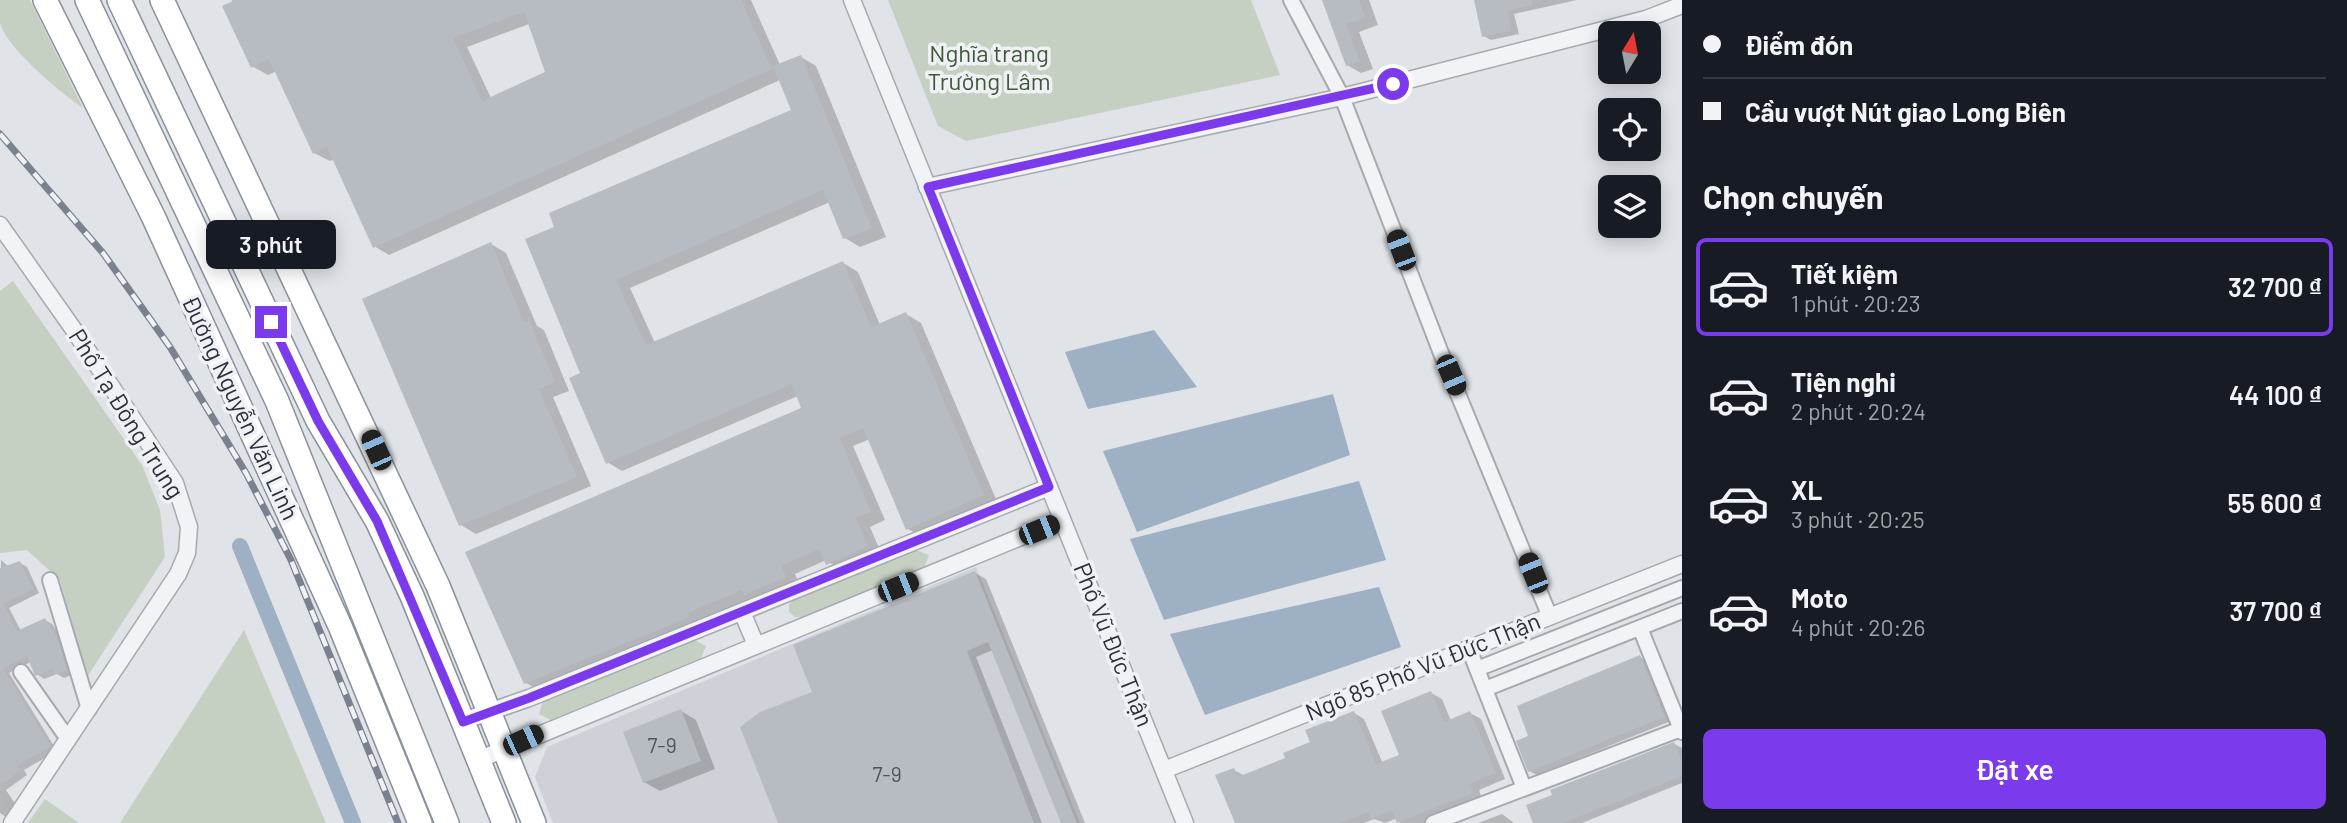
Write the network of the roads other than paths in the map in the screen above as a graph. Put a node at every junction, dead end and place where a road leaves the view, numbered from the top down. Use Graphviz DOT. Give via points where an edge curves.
graph roads {
  1 [pos="45,0"];
  2 [pos="87,0"];
  3 [pos="119,0"];
  4 [pos="162,0"];
  5 [pos="852,0"];
  6 [pos="1291,0"];
  7 [pos="1682,5"];
  8 [pos="1342,97"];
  9 [pos="928,187"];
  10 [pos="0,225"];
  11 [pos="352,400"];
  12 [pos="1049,487"];
  13 [pos="1062,520"];
  14 [pos="377,521"];
  15 [pos="1682,564"];
  16 [pos="50,580"];
  17 [pos="1682,588"];
  18 [pos="1682,611"];
  19 [pos="742,612"];
  20 [pos="1550,617"];
  21 [pos="1640,628"];
  22 [pos="756,645"];
  23 [pos="1469,649"];
  24 [pos="1477,669"];
  25 [pos="21,672"];
  26 [pos="1485,689"];
  27 [pos="89,709"];
  28 [pos="488,710"];
  29 [pos="463,722"];
  30 [pos="1681,731"];
  31 [pos="68,739"];
  32 [pos="504,749"];
  33 [pos="478,760"];
  34 [pos="1164,771"];
  35 [pos="1524,788"];
  36 [pos="12,823"];
  37 [pos="420,823"];
  38 [pos="447,823"];
  39 [pos="504,823"];
  40 [pos="534,823"];
  41 [pos="1185,823"];
  42 [pos="1433,823"];
  1 -- 37 [label="highway, Đường Nguyễn Văn Linh" via="153,216 334,614"];
  2 -- 38 [label="highway, Đường Nguyễn Văn Linh" via="277,401"];
  3 -- 14 [label="highway" via="318,421"];
  4 -- 11 [label="highway"];
  5 -- 9 [label="street, Phố Vũ Đức Thận"];
  6 -- 8 [label="street"];
  7 -- 8 [label="street" via="1646,19"];
  8 -- 9 [label="street"];
  8 -- 20 [label="street"];
  9 -- 12 [label="street, Phố Vũ Đức Thận"];
  10 -- 27 [label="street, Phố Tạ Đông Trung" via="175,483 189,527 187,553 178,574"];
  11 -- 14 [label="highway"];
  11 -- 28 [label="highway" via="438,586"];
  12 -- 13 [label="street, Phố Vũ Đức Thận"];
  12 -- 19 [label="street"];
  13 -- 22 [label="street"];
  13 -- 34 [label="street, Phố Vũ Đức Thận"];
  14 -- 29 [label="highway"];
  15 -- 20 [label="street, Ngõ 85 Phố Vũ Đức Thận"];
  16 -- 27 [label="street"];
  17 -- 24 [label="street"];
  18 -- 21 [label="street"];
  19 -- 22 [label="street"];
  19 -- 28 [label="street" via="529,698"];
  20 -- 23 [label="street, Ngõ 85 Phố Vũ Đức Thận"];
  21 -- 26 [label="street"];
  21 -- 30 [label="street"];
  22 -- 32 [label="street"];
  23 -- 24 [label="street"];
  23 -- 34 [label="street, Ngõ 85 Phố Vũ Đức Thận"];
  24 -- 26 [label="street"];
  25 -- 31 [label="street"];
  26 -- 35 [label="street"];
  27 -- 31 [label="street, Phố Tạ Đông Trung"];
  28 -- 29 [label="street"];
  28 -- 32 [label="highway"];
  29 -- 33 [label="highway"];
  30 -- 35 [label="street"];
  31 -- 36 [label="street, Phố Tạ Đông Trung"];
  32 -- 33 [label="street"];
  32 -- 40 [label="highway"];
  33 -- 39 [label="highway"];
  34 -- 41 [label="street, Phố Vũ Đức Thận"];
  35 -- 42 [label="street"];
}
